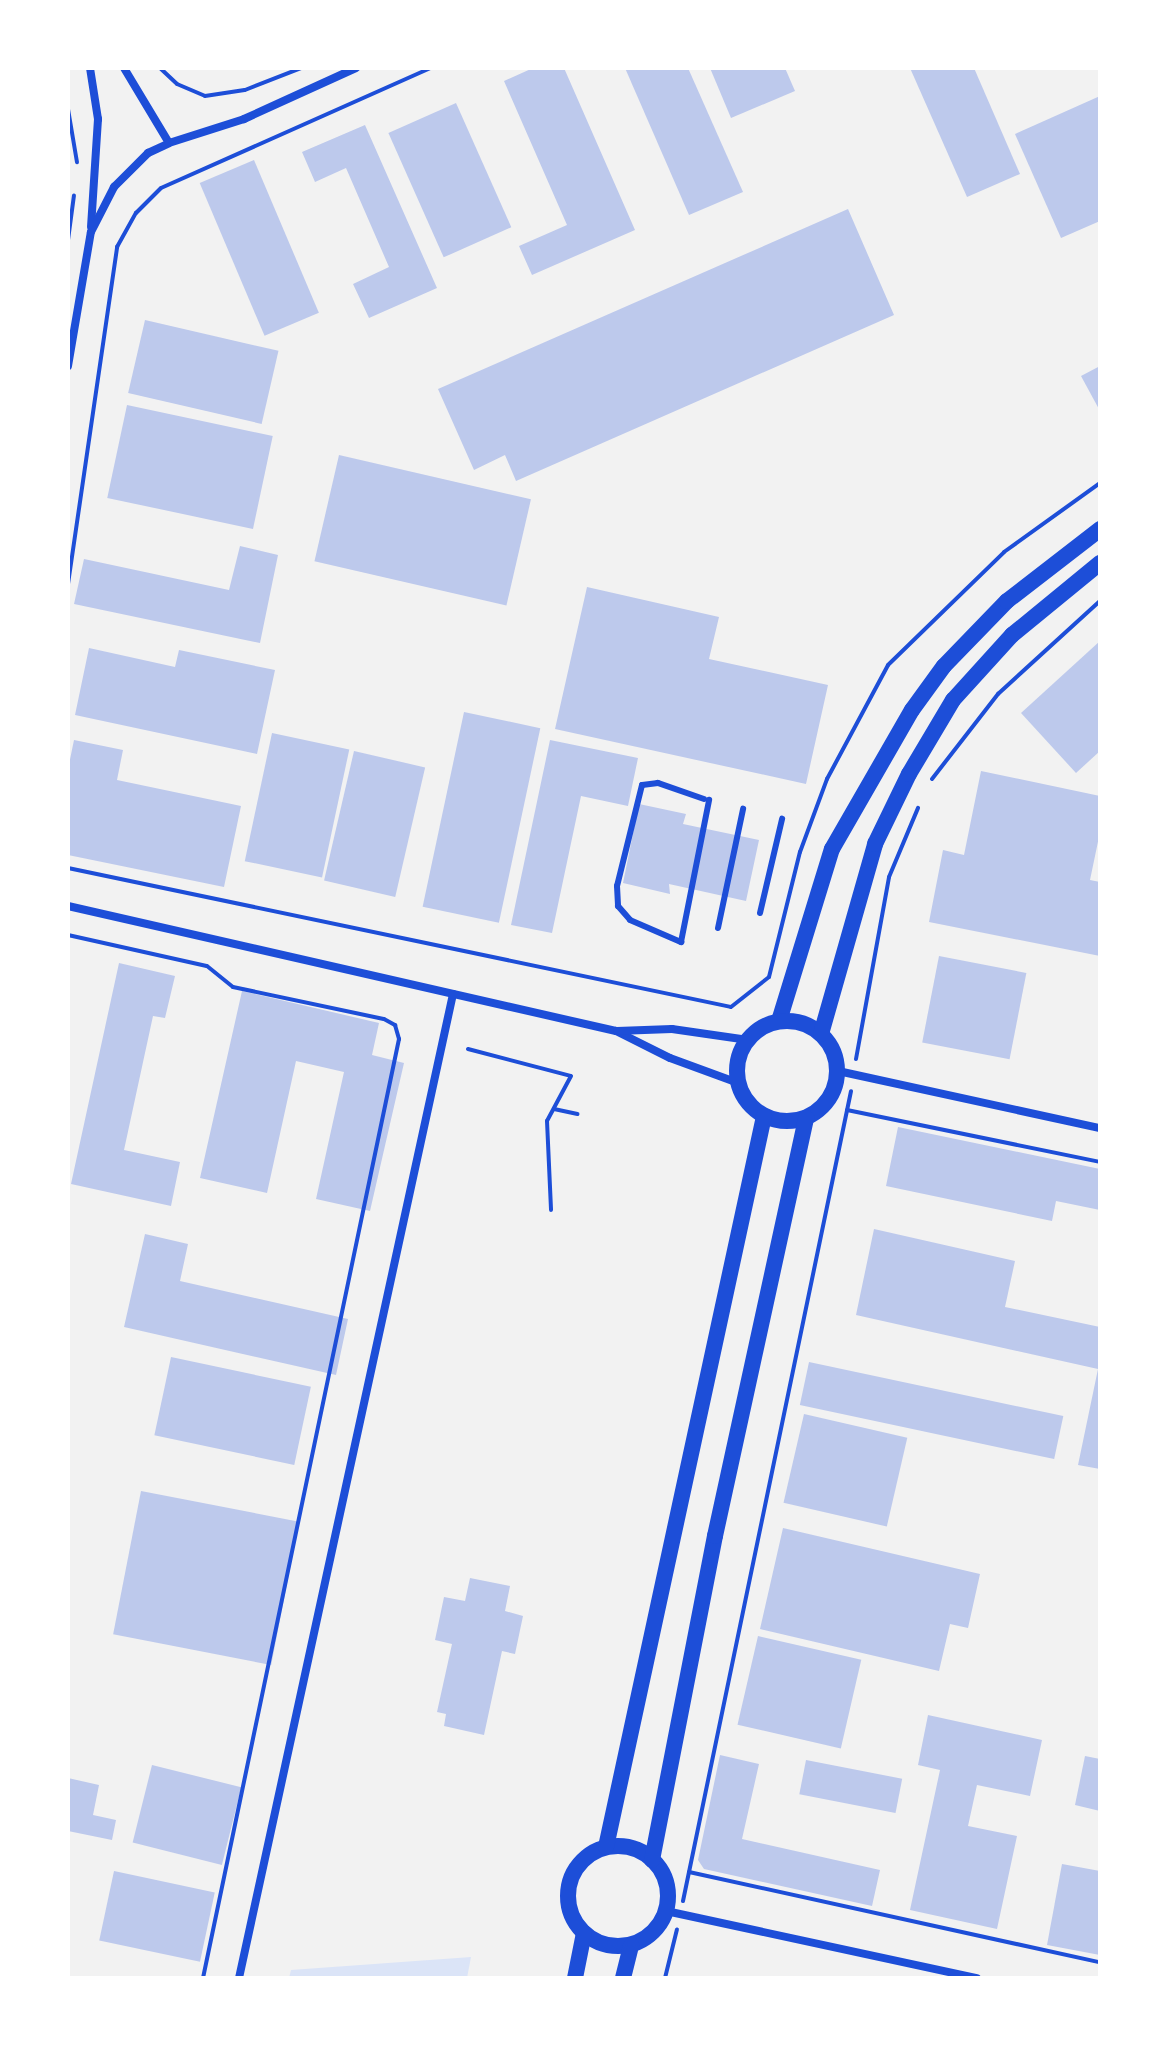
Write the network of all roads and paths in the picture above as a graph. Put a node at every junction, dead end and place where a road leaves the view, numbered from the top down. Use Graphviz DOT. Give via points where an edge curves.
graph roads {
  1 [pos="90,68"];
  2 [pos="124,68"];
  3 [pos="160,68"];
  4 [pos="301,68"];
  5 [pos="356,68"];
  6 [pos="430,68"];
  7 [pos="68,109"];
  8 [pos="169,143"];
  9 [pos="78,170"];
  10 [pos="76,185"];
  11 [pos="91,232"];
  12 [pos="68,240"];
  13 [pos="68,366"];
  14 [pos="1100,529"];
  15 [pos="1100,563"];
  16 [pos="68,584"];
  17 [pos="1100,601"];
  18 [pos="927,785"];
  19 [pos="922,798"];
  20 [pos="706,800"];
  21 [pos="743,809"];
  22 [pos="782,819"];
  23 [pos="68,906"];
  24 [pos="760,913"];
  25 [pos="718,928"];
  26 [pos="68,935"];
  27 [pos="453,994"];
  28 [pos="779,1021"];
  29 [pos="616,1031"];
  30 [pos="821,1034"];
  31 [pos="748,1040"];
  32 [pos="468,1049"];
  33 [pos="846,1073"];
  34 [pos="738,1083"];
  35 [pos="554,1109"];
  36 [pos="847,1110"];
  37 [pos="577,1114"];
  38 [pos="764,1116"];
  39 [pos="806,1118"];
  40 [pos="1100,1128"];
  41 [pos="1100,1162"];
  42 [pos="551,1210"];
  43 [pos="606,1847"];
  44 [pos="652,1860"];
  45 [pos="689,1872"];
  46 [pos="673,1913"];
  47 [pos="584,1933"];
  48 [pos="631,1945"];
  49 [pos="1100,1962"];
  50 [pos="203,1978"];
  51 [pos="239,1978"];
  52 [pos="575,1978"];
  53 [pos="623,1978"];
  54 [pos="665,1978"];
  55 [pos="977,1978"];
  1 -- 11 [label="street" via="98,119"];
  2 -- 8 [label="street"];
  3 -- 4 [label="path" via="177,84 205,96 245,90"];
  5 -- 8 [label="street" via="244,119"];
  6 -- 16 [label="path" via="161,188 141,206 117,247"];
  7 -- 9 [label="path"];
  8 -- 11 [label="street" via="148,153 114,187"];
  10 -- 12 [label="path"];
  11 -- 13 [label="street"];
  14 -- 28 [label="main road" via="1056,559 989,618 944,666 887,749 832,849"];
  15 -- 30 [label="main road" via="1012,635 953,700 915,764 875,844"];
  17 -- 18 [label="path" via="998,694"];
  19 -- 33 [label="path" via="889,877"];
  20 -- 20 [label="lane" via="658,783 642,785 617,886 618,906 630,920 681,942"];
  21 -- 25 [label="lane"];
  22 -- 24 [label="lane"];
  23 -- 27 [label="street"];
  26 -- 50 [label="path" via="207,966 233,987 384,1019 395,1025 399,1039"];
  27 -- 29 [label="street"];
  27 -- 51 [label="street"];
  28 -- 30 [label="main road" via="809,1025"];
  28 -- 31 [label="main road"];
  29 -- 31 [label="street" via="672,1029"];
  29 -- 34 [label="street"];
  30 -- 33 [label="main road"];
  31 -- 34 [label="main road" via="738,1061"];
  32 -- 35 [label="path" via="569,1073 571,1081"];
  33 -- 36 [label="path"];
  33 -- 39 [label="main road"];
  33 -- 40 [label="street"];
  34 -- 38 [label="main road"];
  35 -- 37 [label="path"];
  35 -- 42 [label="path" via="547,1121"];
  36 -- 41 [label="path"];
  36 -- 45 [label="path"];
  38 -- 39 [label="main road" via="785,1122"];
  38 -- 43 [label="main road"];
  39 -- 44 [label="main road" via="715,1536"];
  43 -- 44 [label="main road" via="630,1848"];
  43 -- 47 [label="main road" via="583,1861 569,1884 570,1911"];
  44 -- 46 [label="main road" via="666,1884"];
  45 -- 46 [label="path"];
  45 -- 49 [label="path"];
  46 -- 48 [label="main road"];
  46 -- 54 [label="path"];
  46 -- 55 [label="street"];
  47 -- 48 [label="main road" via="606,1945"];
  47 -- 52 [label="main road"];
  48 -- 53 [label="main road"];
}
